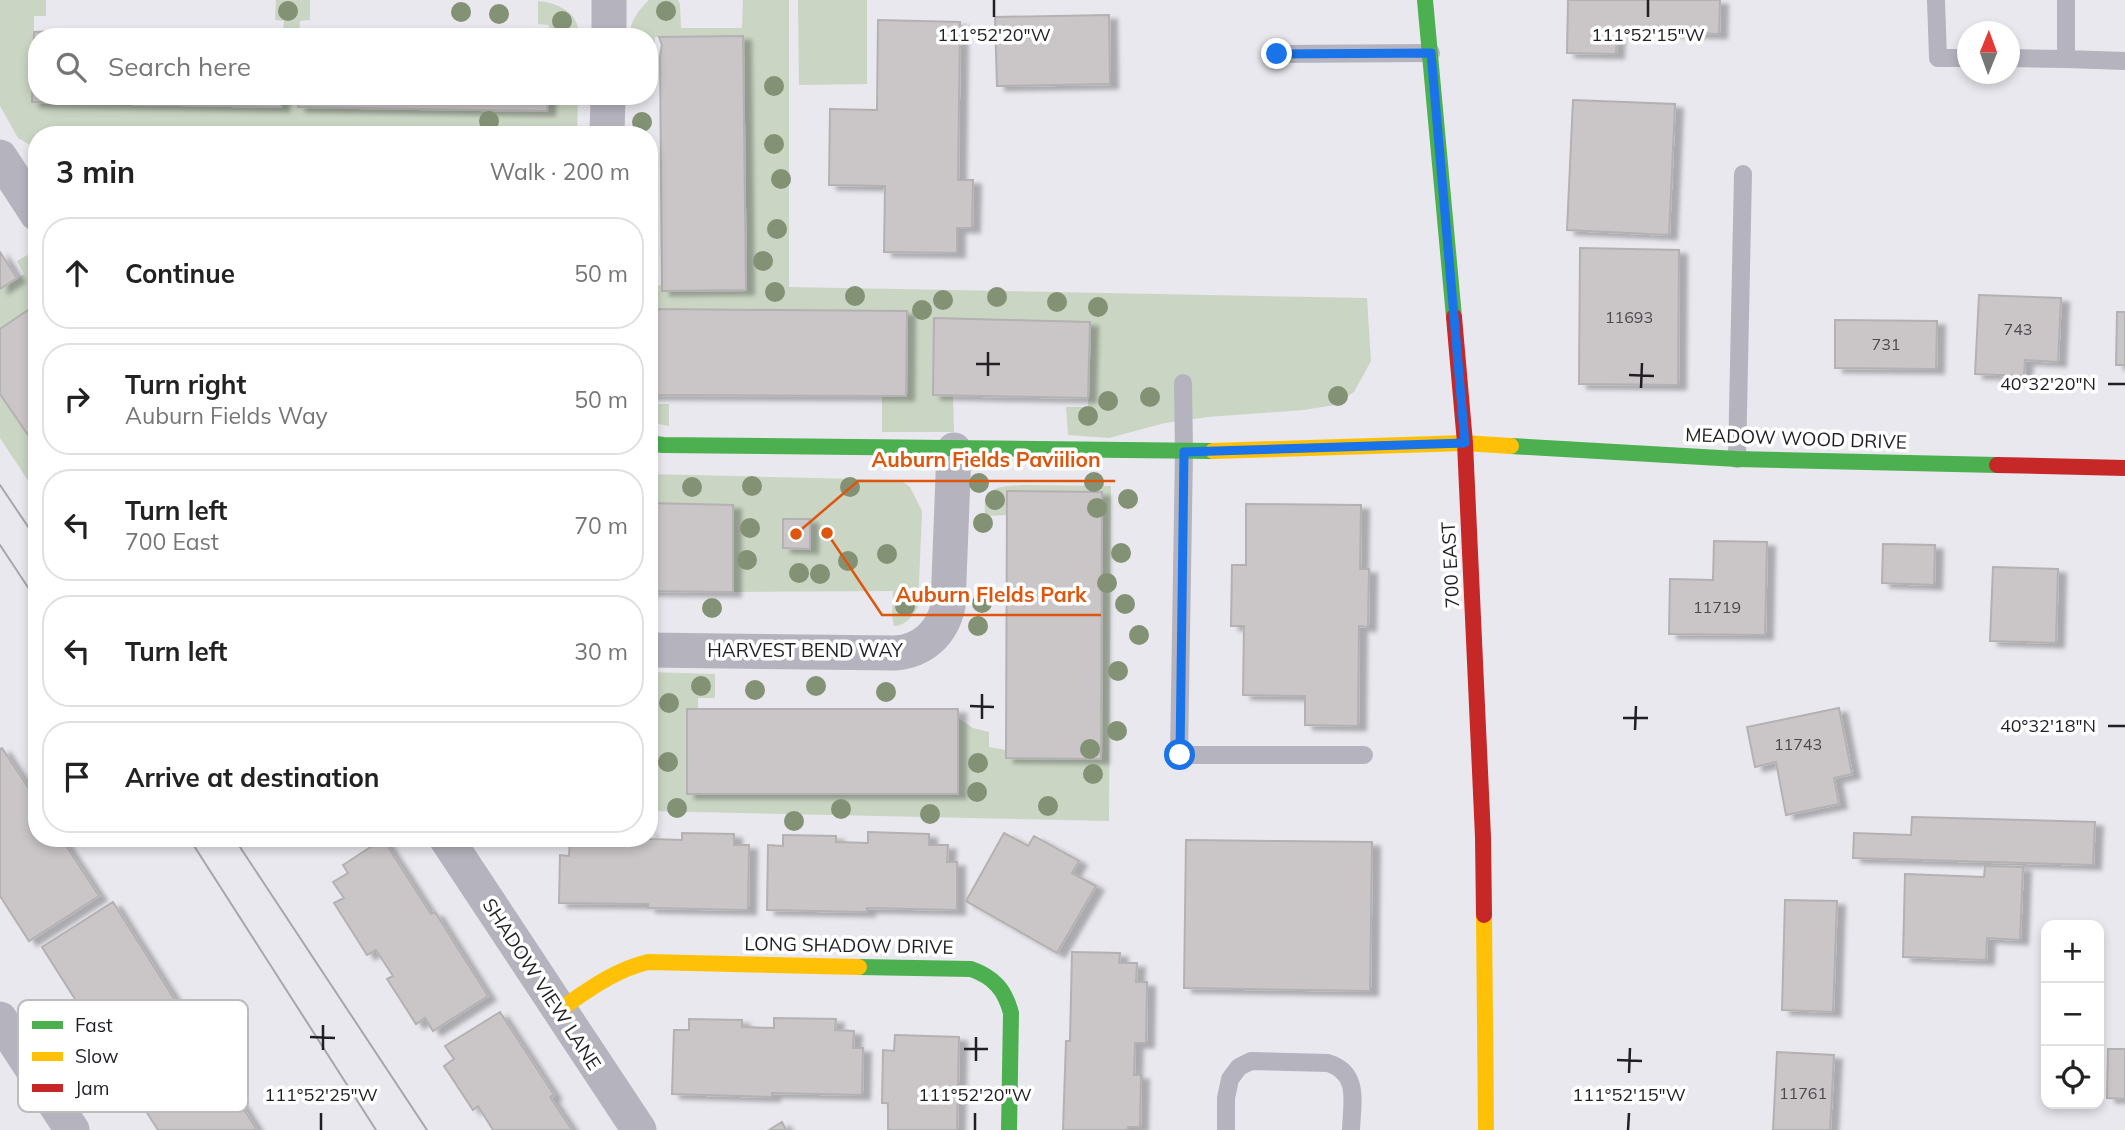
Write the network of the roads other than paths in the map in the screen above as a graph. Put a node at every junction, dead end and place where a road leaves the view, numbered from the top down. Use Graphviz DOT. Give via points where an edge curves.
graph roads {
  1 [pos="609,0"];
  2 [pos="1425,0"];
  3 [pos="1936,0"];
  4 [pos="2066,0"];
  5 [pos="609,28"];
  6 [pos="1431,53"];
  7 [pos="1277,54"];
  8 [pos="1957,58"];
  9 [pos="2020,58"];
  10 [pos="2066,59"];
  11 [pos="2125,61"];
  12 [pos="608,105"];
  13 [pos="607,126"];
  14 [pos="0,157"];
  15 [pos="1742,174"];
  16 [pos="28,200"];
  17 [pos="1183,383"];
  18 [pos="1465,443"];
  19 [pos="658,444"];
  20 [pos="954,450"];
  21 [pos="1184,452"];
  22 [pos="1737,459"];
  23 [pos="2125,468"];
  24 [pos="658,650"];
  25 [pos="1364,755"];
  26 [pos="452,847"];
  27 [pos="559,1010"];
  28 [pos="0,1019"];
  29 [pos="18,1047"];
  30 [pos="60,1112"];
  31 [pos="72,1130"];
  32 [pos="639,1130"];
  33 [pos="1009,1130"];
  34 [pos="1226,1130"];
  35 [pos="1351,1130"];
  36 [pos="1486,1130"];
  1 -- 5 [label="street"];
  2 -- 6 [label="street, 700 EAST"];
  3 -- 8 [label="lane" via="1937,58"];
  4 -- 10 [label="lane"];
  6 -- 7 [label="lane"];
  6 -- 18 [label="street, 700 EAST"];
  9 -- 10 [label="lane"];
  10 -- 11 [label="lane"];
  12 -- 13 [label="street"];
  14 -- 16 [label="street"];
  15 -- 22 [label="lane"];
  17 -- 21 [label="lane"];
  18 -- 21 [label="street, MEADOW WOOD DRIVE"];
  18 -- 22 [label="street, MEADOW WOOD DRIVE"];
  18 -- 36 [label="street, 700 EAST" via="1483,837"];
  19 -- 20 [label="street, MEADOW WOOD DRIVE"];
  20 -- 21 [label="street, MEADOW WOOD DRIVE"];
  20 -- 24 [label="street, HARVEST BEND WAY" via="948,606 929,641 895,653"];
  21 -- 25 [label="lane" via="1180,755"];
  22 -- 23 [label="street, MEADOW WOOD DRIVE"];
  26 -- 27 [label="street, SHADOW VIEW LANE"];
  27 -- 32 [label="street, SHADOW VIEW LANE"];
  27 -- 33 [label="street, LONG SHADOW DRIVE" via="624,970 648,962 981,972 1004,991 1011,1013"];
  28 -- 29 [label="street"];
  30 -- 31 [label="street"];
  34 -- 35 [label="lane" via="1230,1079 1251,1061 1339,1066 1352,1089"];
}
